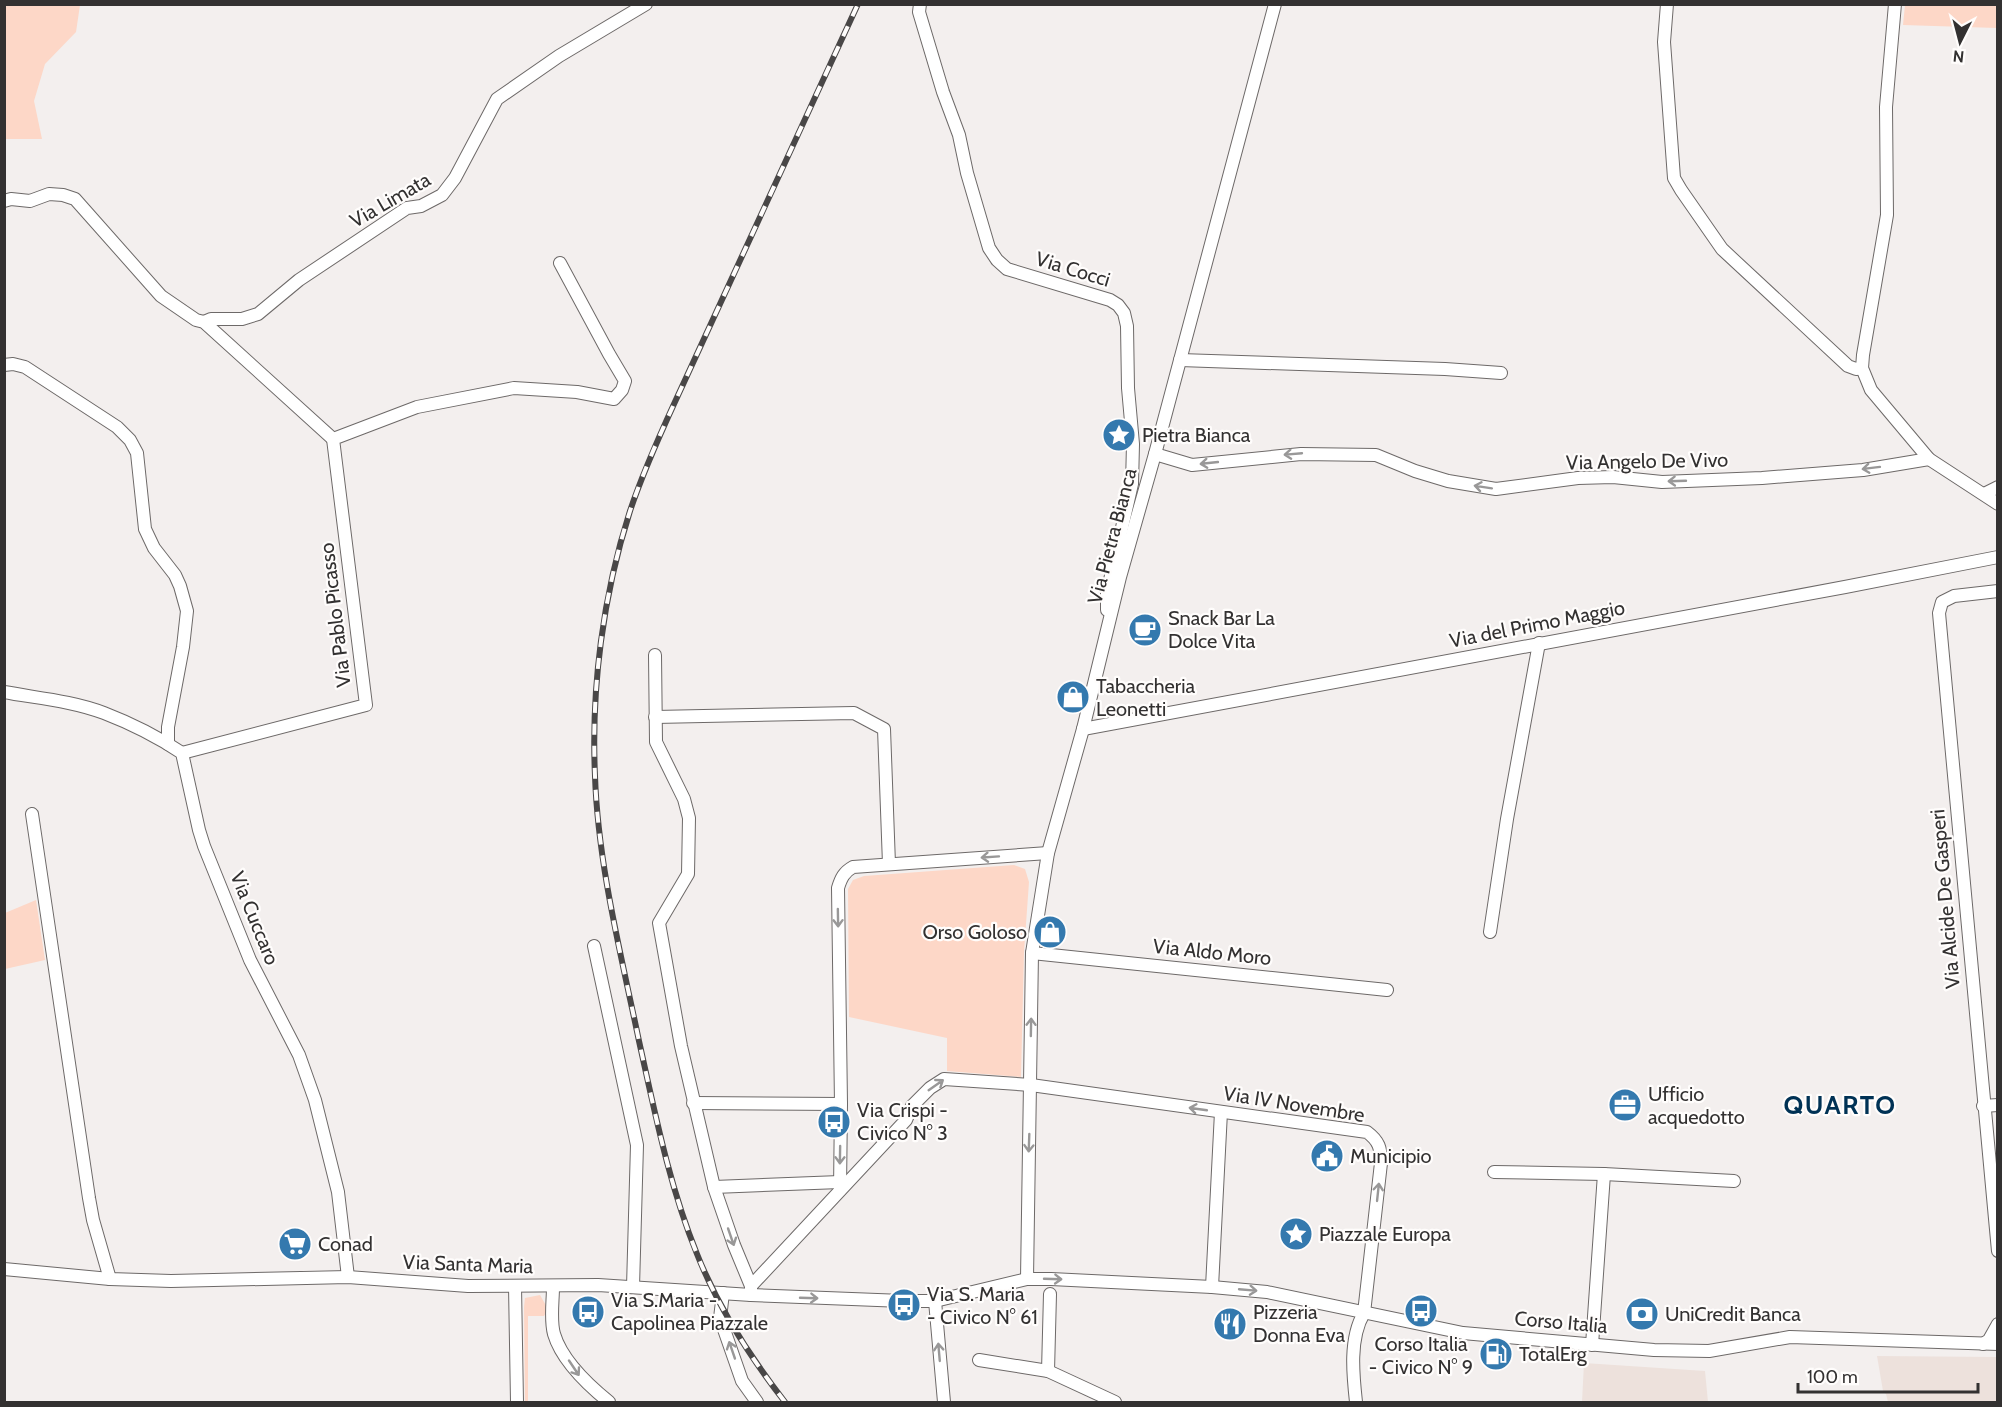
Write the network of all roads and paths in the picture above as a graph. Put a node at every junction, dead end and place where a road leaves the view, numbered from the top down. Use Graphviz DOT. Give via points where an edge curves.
graph roads {
  1 [pos="646,4"];
  2 [pos="920,4"];
  3 [pos="1275,4"];
  4 [pos="1668,4"];
  5 [pos="1895,4"];
  6 [pos="4,201"];
  7 [pos="560,263"];
  8 [pos="204,321"];
  9 [pos="1180,360"];
  10 [pos="4,365"];
  11 [pos="1862,368"];
  12 [pos="1501,373"];
  13 [pos="333,439"];
  14 [pos="1155,454"];
  15 [pos="1929,459"];
  16 [pos="1998,487"];
  17 [pos="1993,503"];
  18 [pos="1998,557"];
  19 [pos="1998,591"];
  20 [pos="1108,627"];
  21 [pos="1539,643"];
  22 [pos="655,655"];
  23 [pos="4,692"];
  24 [pos="655,717"];
  25 [pos="1083,729"];
  26 [pos="168,744"];
  27 [pos="182,753"];
  28 [pos="32,814"];
  29 [pos="1048,853"];
  30 [pos="889,864"];
  31 [pos="1490,932"];
  32 [pos="594,946"];
  33 [pos="1032,953"];
  34 [pos="1387,990"];
  35 [pos="1031,1085"];
  36 [pos="693,1103"];
  37 [pos="841,1104"];
  38 [pos="1998,1105"];
  39 [pos="1983,1106"];
  40 [pos="1221,1112"];
  41 [pos="1494,1173"];
  42 [pos="1604,1174"];
  43 [pos="1734,1181"];
  44 [pos="714,1186"];
  45 [pos="840,1186"];
  46 [pos="1998,1251"];
  47 [pos="4,1269"];
  48 [pos="348,1277"];
  49 [pos="110,1279"];
  50 [pos="1027,1279"];
  51 [pos="515,1286"];
  52 [pos="553,1287"];
  53 [pos="633,1287"];
  54 [pos="1212,1287"];
  55 [pos="751,1291"];
  56 [pos="723,1293"];
  57 [pos="1050,1294"];
  58 [pos="935,1301"];
  59 [pos="1364,1313"];
  60 [pos="1997,1335"];
  61 [pos="1592,1345"];
  62 [pos="979,1360"];
  63 [pos="1048,1371"];
  64 [pos="517,1402"];
  65 [pos="609,1402"];
  66 [pos="757,1402"];
  67 [pos="944,1402"];
  68 [pos="1114,1402"];
  69 [pos="1356,1402"];
  1 -- 8 [label="street, Via Limata" via="497,99 442,195 398,214 299,280 258,314 242,320"];
  2 -- 20 [label="street, Via Cocci" via="919,12 959,135 989,248 1007,269 1110,300 1125,313 1132,484 1107,593"];
  3 -- 9 [label="street, Via Pietra Bianca"];
  4 -- 11 [label="street" via="1664,42 1674,178 1722,249 1848,366"];
  5 -- 11 [label="street" via="1886,107 1887,215"];
  6 -- 8 [label="street" via="30,201 49,194 75,200 161,296 196,320"];
  7 -- 13 [label="street" via="625,381 614,399 514,388 417,407"];
  8 -- 13 [label="street"];
  9 -- 12 [label="street"];
  9 -- 14 [label="street, Via Pietra Bianca"];
  10 -- 26 [label="street" via="26,367 117,427 137,453 145,529 180,586 186,611"];
  11 -- 15 [label="street" via="1871,390"];
  13 -- 27 [label="street, Via Pablo Picasso" via="366,705"];
  15 -- 14 [label="street, Via Angelo De Vivo, one-way" via="1863,470 1762,478 1662,482 1578,478 1496,489 1449,481 1376,455 1301,454 1192,465"];
  14 -- 20 [label="street, Via Pietra Bianca"];
  15 -- 17 [label="street"];
  16 -- 17 [label="street"];
  18 -- 21 [label="street, Via del Primo Maggio"];
  19 -- 39 [label="street, Via Alcide De Gasperi" via="1954,596 1942,602 1939,613"];
  20 -- 25 [label="street, Via Pietra Bianca"];
  21 -- 25 [label="street, Via del Primo Maggio"];
  21 -- 31 [label="street"];
  22 -- 24 [label="street"];
  23 -- 26 [label="street" via="104,713"];
  24 -- 30 [label="street" via="854,713 884,729"];
  24 -- 36 [label="street" via="656,742 689,818 688,874 660,923"];
  25 -- 29 [label="street, Via Pietra Bianca"];
  26 -- 27 [label="street"];
  27 -- 48 [label="street, Via Cuccaro" via="204,846 255,969 299,1054 315,1100 338,1192"];
  28 -- 49 [label="street" via="89,1198"];
  29 -- 30 [label="street, one-way"];
  29 -- 33 [label="street, Via Pietra Bianca"];
  30 -- 37 [label="street, one-way" via="853,867 838,888"];
  32 -- 53 [label="street" via="637,1145"];
  33 -- 34 [label="street, Via Aldo Moro"];
  35 -- 33 [label="street, Via Pietra Bianca, one-way"];
  40 -- 35 [label="street, Via IV Novembre, one-way"];
  45 -- 35 [label="street, Via IV Novembre, one-way" via="906,1119 912,1106 944,1079"];
  35 -- 50 [label="street, Via Pietra Bianca, one-way"];
  36 -- 37 [label="street"];
  36 -- 44 [label="street"];
  37 -- 45 [label="street, one-way"];
  38 -- 39 [label="street"];
  39 -- 46 [label="street, Via Alcide De Gasperi"];
  40 -- 54 [label="street"];
  59 -- 40 [label="street, Via IV Novembre, one-way" via="1381,1163 1377,1140 1367,1132"];
  41 -- 42 [label="street"];
  42 -- 43 [label="street"];
  42 -- 61 [label="street"];
  44 -- 45 [label="street"];
  44 -- 55 [label="street, one-way"];
  45 -- 55 [label="street, Via IV Novembre"];
  47 -- 49 [label="street, Via Santa Maria"];
  48 -- 49 [label="street, Via Santa Maria"];
  48 -- 51 [label="street, Via Santa Maria"];
  50 -- 54 [label="street, Corso Italia, one-way"];
  50 -- 58 [label="street, Via Santa Maria"];
  51 -- 52 [label="street, Via Santa Maria"];
  51 -- 64 [label="street"];
  52 -- 53 [label="street, Via Santa Maria"];
  52 -- 65 [label="street, one-way" via="553,1333 581,1378"];
  53 -- 56 [label="street, Via Santa Maria"];
  54 -- 59 [label="street, Corso Italia, one-way" via="1283,1295"];
  55 -- 56 [label="street, Via Santa Maria"];
  55 -- 58 [label="street, Via Santa Maria, one-way"];
  66 -- 56 [label="street, one-way" via="742,1381 720,1318"];
  57 -- 63 [label="street"];
  67 -- 58 [label="street, one-way"];
  59 -- 61 [label="street, Corso Italia" via="1463,1333"];
  59 -- 69 [label="street, Via IV Novembre" via="1358,1322 1355,1349"];
  60 -- 61 [label="street, Corso Italia" via="1983,1344 1790,1337 1709,1351"];
  62 -- 63 [label="street"];
  63 -- 68 [label="street"];
}
